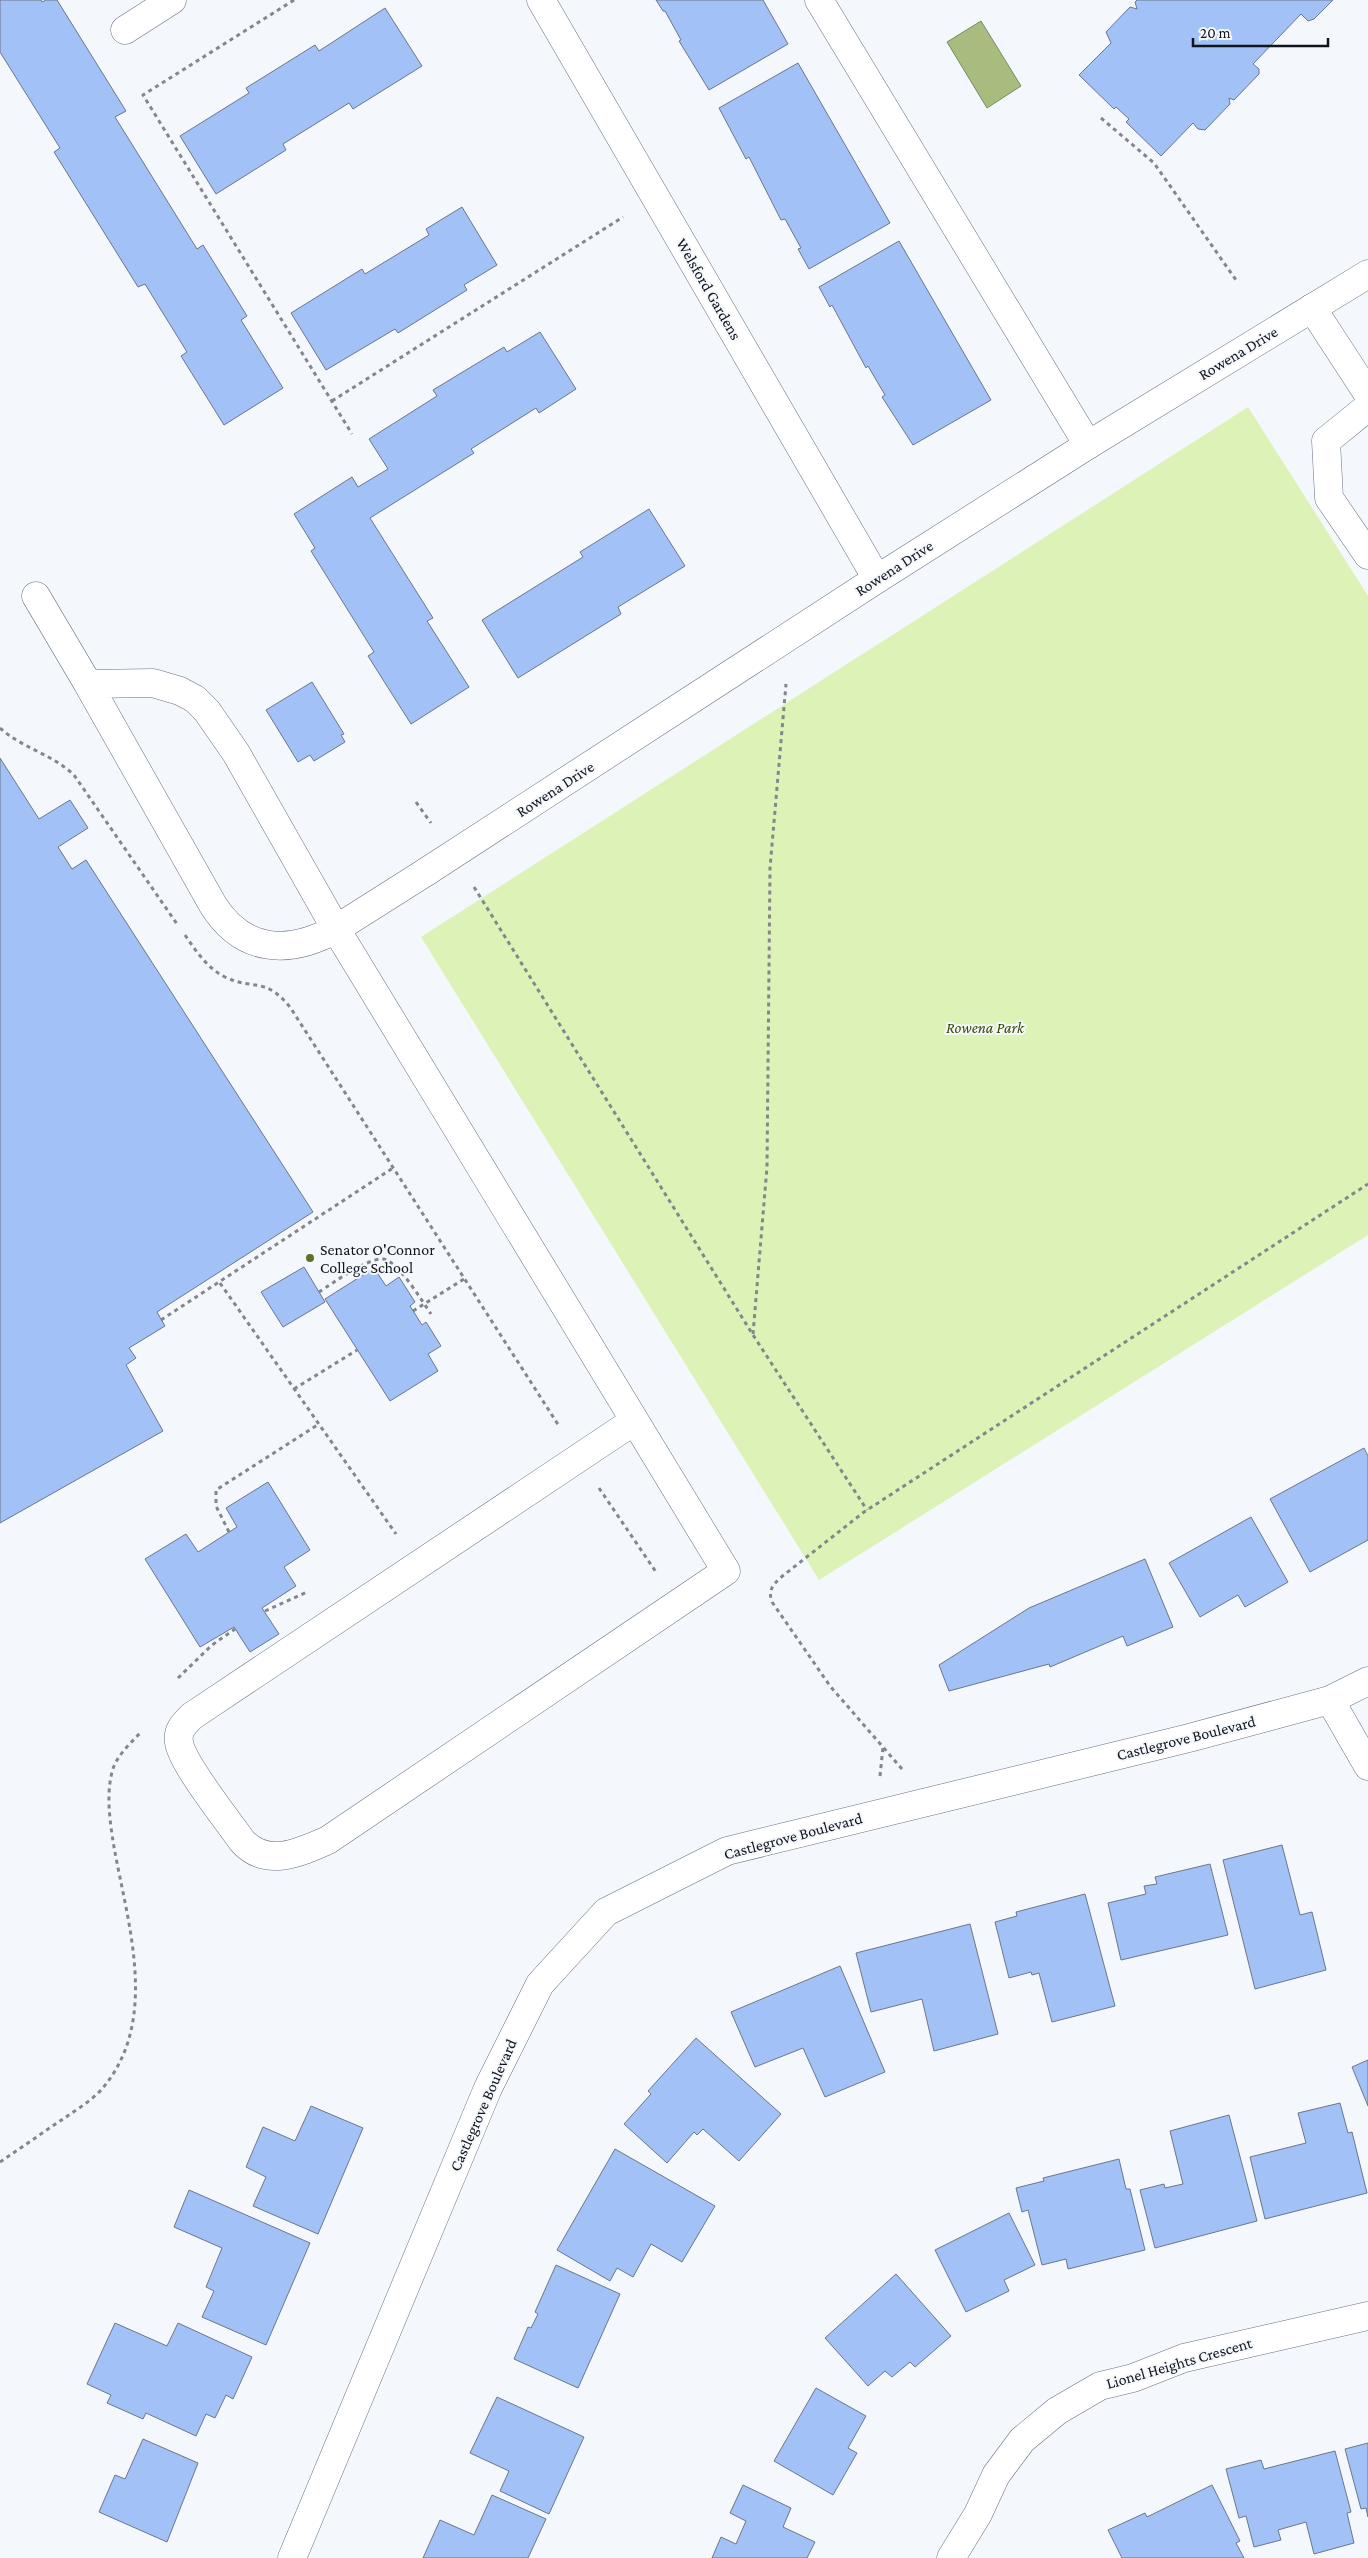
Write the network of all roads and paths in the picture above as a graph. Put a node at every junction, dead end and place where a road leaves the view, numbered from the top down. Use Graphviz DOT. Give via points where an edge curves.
graph roads {
  1 [pos="172,0"];
  2 [pos="294,0"];
  3 [pos="541,0"];
  4 [pos="819,0"];
  5 [pos="125,30"];
  6 [pos="1101,118"];
  7 [pos="655,197"];
  8 [pos="1368,274"];
  9 [pos="1236,280"];
  10 [pos="1312,308"];
  11 [pos="1368,394"];
  12 [pos="332,400"];
  13 [pos="1368,407"];
  14 [pos="352,434"];
  15 [pos="1088,445"];
  16 [pos="1368,555"];
  17 [pos="877,578"];
  18 [pos="36,596"];
  19 [pos="787,638"];
  20 [pos="88,684"];
  21 [pos="0,728"];
  22 [pos="416,802"];
  23 [pos="453,855"];
  24 [pos="336,929"];
  25 [pos="393,1168"];
  26 [pos="1368,1184"];
  27 [pos="464,1279"];
  28 [pos="220,1283"];
  29 [pos="319,1292"];
  30 [pos="424,1304"];
  31 [pos="413,1311"];
  32 [pos="431,1314"];
  33 [pos="161,1320"];
  34 [pos="753,1335"];
  35 [pos="357,1350"];
  36 [pos="294,1389"];
  37 [pos="634,1421"];
  38 [pos="319,1424"];
  39 [pos="579,1458"];
  40 [pos="867,1510"];
  41 [pos="229,1532"];
  42 [pos="418,1564"];
  43 [pos="678,1603"];
  44 [pos="235,1629"];
  45 [pos="176,1680"];
  46 [pos="1368,1681"];
  47 [pos="1330,1700"];
  48 [pos="144,1728"];
  49 [pos="1368,1766"];
  50 [pos="929,1802"];
  51 [pos="0,2162"];
  52 [pos="1368,2316"];
  53 [pos="292,2558"];
  54 [pos="951,2558"];
  1 -- 5 [label="street"];
  2 -- 12 [label="path" via="143,95"];
  3 -- 7 [label="street, Welsford Gardens"];
  4 -- 15 [label="street"];
  6 -- 9 [label="path" via="1154,163"];
  7 -- 12 [label="path"];
  7 -- 17 [label="street, Welsford Gardens"];
  8 -- 10 [label="street, Rowena Drive"];
  10 -- 11 [label="street"];
  10 -- 15 [label="street, Rowena Drive"];
  12 -- 14 [label="path"];
  13 -- 16 [label="street" via="1326,441 1329,498"];
  15 -- 17 [label="street, Rowena Drive"];
  17 -- 19 [label="street, Rowena Drive"];
  18 -- 20 [label="street, Rowena Drive"];
  19 -- 23 [label="street, Rowena Drive"];
  19 -- 34 [label="path" via="785,700 770,868 767,1167"];
  20 -- 24 [label="street" via="153,683 180,691 207,710 236,753"];
  20 -- 24 [label="street, Rowena Drive" via="225,922 244,938 266,944 308,940"];
  21 -- 25 [label="path" via="56,760 74,775 207,965 225,977 269,988 284,999"];
  22 -- 23 [label="path"];
  23 -- 24 [label="street, Rowena Drive"];
  23 -- 34 [label="path"];
  24 -- 37 [label="street"];
  25 -- 27 [label="path"];
  25 -- 28 [label="path"];
  26 -- 40 [label="path"];
  27 -- 30 [label="path"];
  27 -- 39 [label="path"];
  28 -- 33 [label="path"];
  28 -- 36 [label="path"];
  29 -- 30 [label="path" via="359,1267 374,1260 383,1260 393,1264"];
  30 -- 31 [label="path"];
  30 -- 32 [label="path"];
  34 -- 40 [label="path"];
  35 -- 36 [label="path"];
  36 -- 38 [label="path"];
  37 -- 39 [label="street"];
  37 -- 43 [label="street" via="726,1571"];
  38 -- 41 [label="path" via="216,1490 216,1506"];
  38 -- 42 [label="path"];
  39 -- 42 [label="street"];
  39 -- 43 [label="path"];
  40 -- 50 [label="path" via="780,1578 770,1588 770,1596 830,1686"];
  42 -- 43 [label="street" via="192,1716 182,1726 179,1745 187,1762 252,1851 276,1856 328,1840"];
  44 -- 45 [label="path" via="192,1662"];
  46 -- 47 [label="street, Castlegrove Boulevard"];
  47 -- 49 [label="street"];
  47 -- 50 [label="street, Castlegrove Boulevard"];
  48 -- 51 [label="path" via="115,1763 109,1791 112,1833 135,1958 134,2007 126,2042 116,2068 101,2091"];
  50 -- 53 [label="street, Castlegrove Boulevard" via="727,1851 606,1912 540,1984 488,2088"];
  52 -- 54 [label="street, Lionel Heights Crescent" via="1184,2358 1132,2378 1100,2386 1057,2411 1022,2440 996,2475 978,2514"];
}
